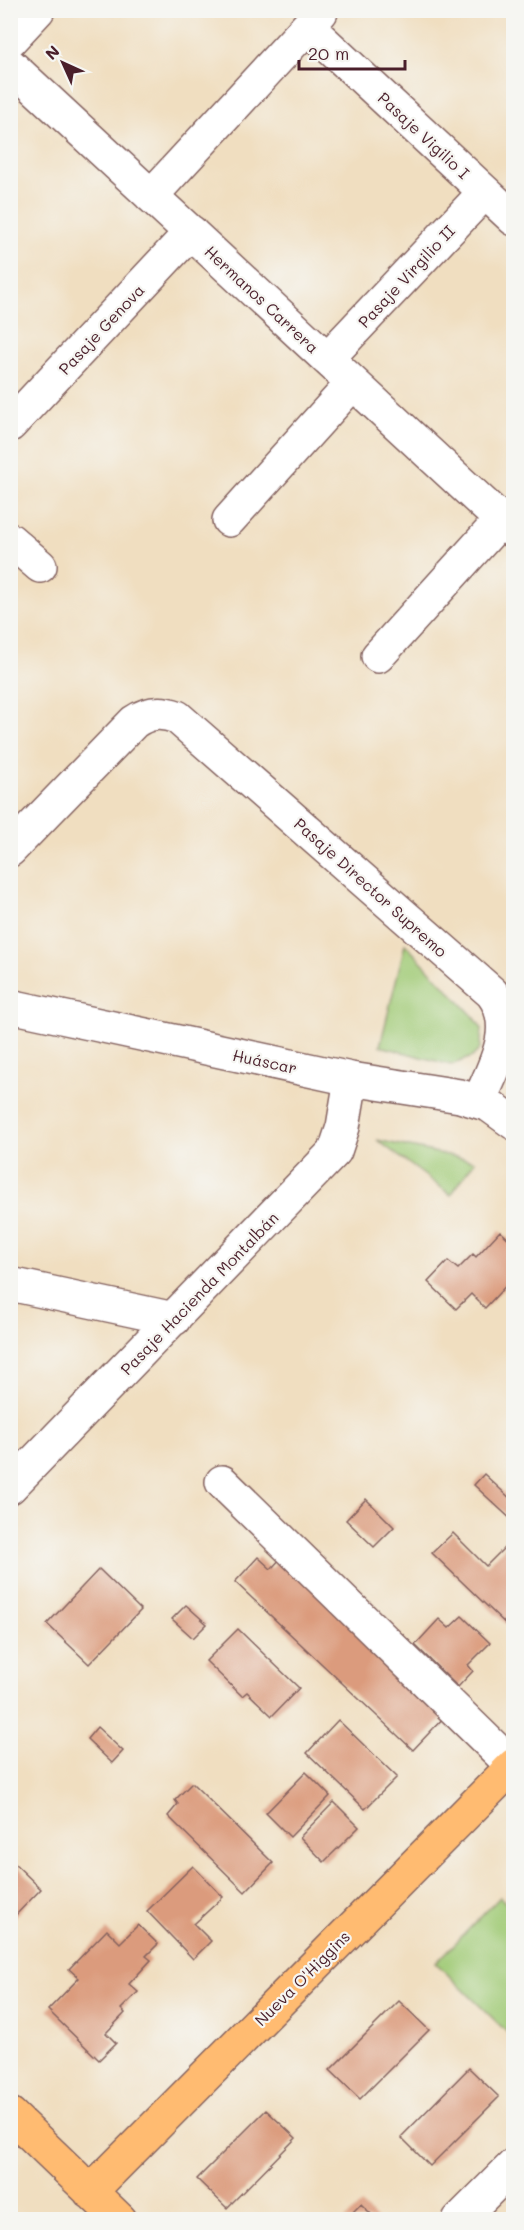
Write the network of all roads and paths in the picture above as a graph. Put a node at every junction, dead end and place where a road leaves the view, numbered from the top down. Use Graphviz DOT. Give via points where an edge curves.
graph roads {
  1 [pos="38,10"];
  2 [pos="315,19"];
  3 [pos="10,40"];
  4 [pos="13,74"];
  5 [pos="485,192"];
  6 [pos="152,196"];
  7 [pos="513,219"];
  8 [pos="191,232"];
  9 [pos="327,359"];
  10 [pos="353,382"];
  11 [pos="10,425"];
  12 [pos="230,520"];
  13 [pos="507,526"];
  14 [pos="10,540"];
  15 [pos="40,566"];
  16 [pos="378,656"];
  17 [pos="10,850"];
  18 [pos="10,1006"];
  19 [pos="351,1079"];
  20 [pos="479,1101"];
  21 [pos="513,1124"];
  22 [pos="10,1284"];
  23 [pos="174,1319"];
  24 [pos="222,1482"];
  25 [pos="10,1487"];
  26 [pos="513,1766"];
  27 [pos="10,2114"];
  28 [pos="513,2164"];
  29 [pos="90,2192"];
  30 [pos="120,2220"];
  31 [pos="459,2220"];
  1 -- 3 [label="street"];
  2 -- 5 [label="street, Pasaje Vigilio I"];
  2 -- 6 [label="street, Pasaje Vigilio I"];
  4 -- 6 [label="street, Hermanos Carrera"];
  5 -- 7 [label="street, Pasaje Vigilio I"];
  5 -- 9 [label="street, Pasaje Virgilio II"];
  6 -- 8 [label="street, Hermanos Carrera"];
  8 -- 9 [label="street, Hermanos Carrera"];
  8 -- 11 [label="street, Pasaje Genova"];
  9 -- 10 [label="street, Hermanos Carrera"];
  10 -- 12 [label="street"];
  10 -- 13 [label="street, Hermanos Carrera"];
  13 -- 16 [label="street"];
  14 -- 15 [label="street"];
  17 -- 20 [label="street, Pasaje Director Supremo" via="134,722 159,712 177,717 492,993 503,1013 504,1030"];
  18 -- 19 [label="street, Huáscar"];
  19 -- 20 [label="street, Huáscar"];
  19 -- 23 [label="street, Pasaje Hacienda Montalbán" via="335,1151"];
  20 -- 21 [label="street, Huáscar"];
  22 -- 23 [label="street"];
  23 -- 25 [label="street, Pasaje Hacienda Montalbán"];
  24 -- 26 [label="street"];
  26 -- 29 [label="main road, Nueva O'Higgins"];
  27 -- 29 [label="main road"];
  28 -- 31 [label="street"];
  29 -- 30 [label="main road"];
}
